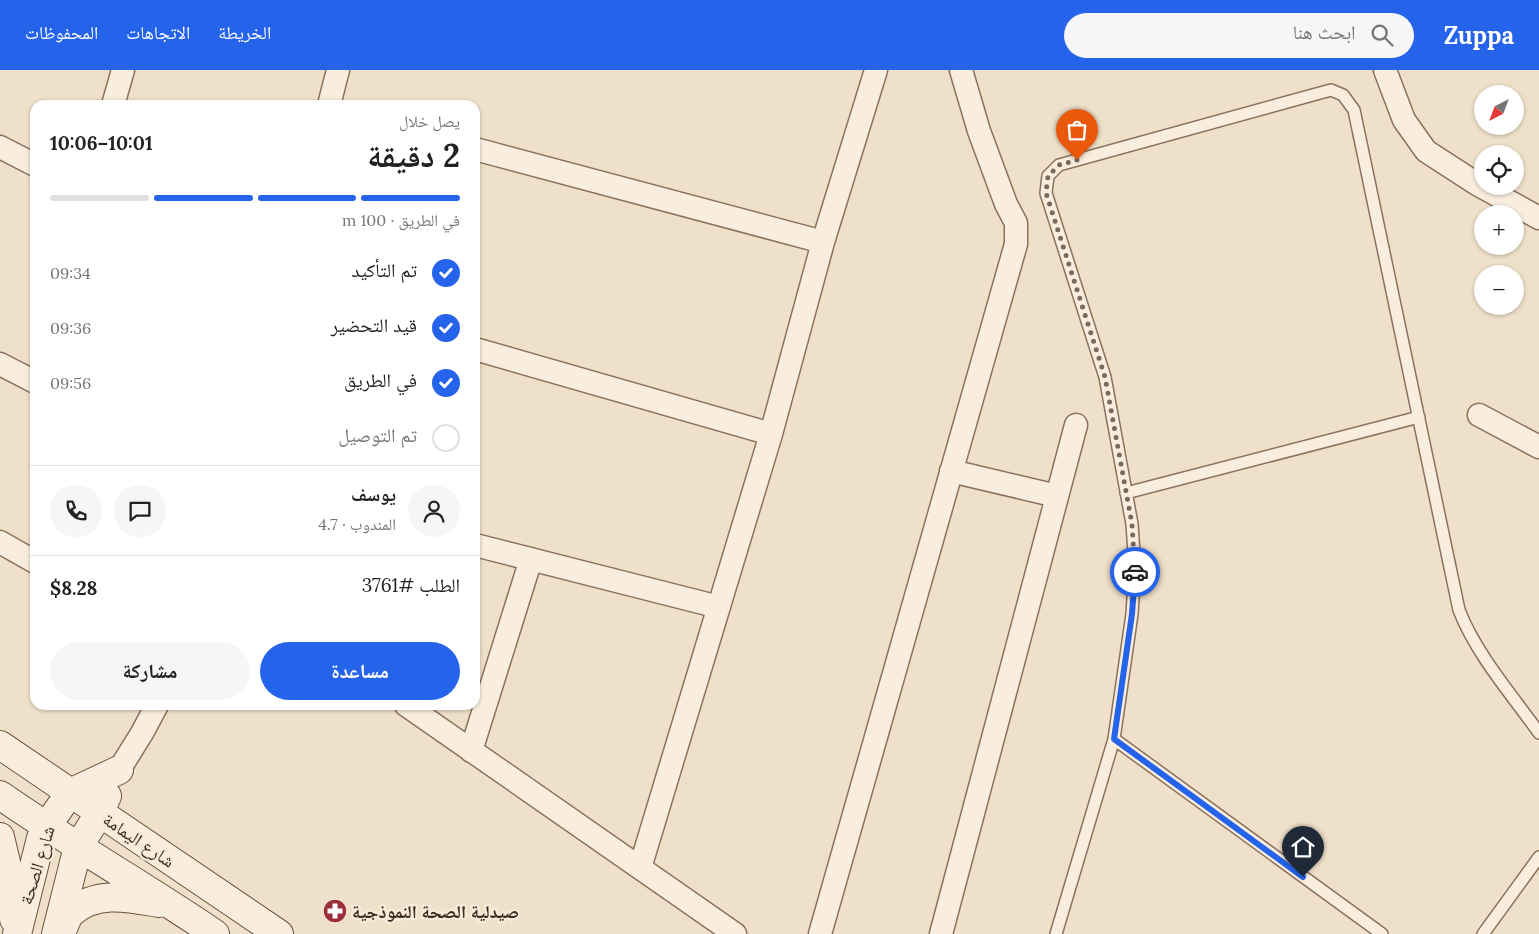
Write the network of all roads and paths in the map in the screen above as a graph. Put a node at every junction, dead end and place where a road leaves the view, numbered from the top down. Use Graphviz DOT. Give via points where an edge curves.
graph roads {
  1 [pos="123,70"];
  2 [pos="338,70"];
  3 [pos="876,70"];
  4 [pos="961,70"];
  5 [pos="1384,70"];
  6 [pos="114,100"];
  7 [pos="330,100"];
  8 [pos="0,147"];
  9 [pos="480,149"];
  10 [pos="30,162"];
  11 [pos="1539,218"];
  12 [pos="824,242"];
  13 [pos="480,350"];
  14 [pos="0,364"];
  15 [pos="30,379"];
  16 [pos="1478,415"];
  17 [pos="1419,417"];
  18 [pos="1076,425"];
  19 [pos="771,434"];
  20 [pos="1539,446"];
  21 [pos="951,471"];
  22 [pos="1126,493"];
  23 [pos="1057,496"];
  24 [pos="0,542"];
  25 [pos="480,546"];
  26 [pos="30,559"];
  27 [pos="531,559"];
  28 [pos="719,607"];
  29 [pos="154,710"];
  30 [pos="413,710"];
  31 [pos="1539,733"];
  32 [pos="1114,739"];
  33 [pos="0,745"];
  34 [pos="472,751"];
  35 [pos="119,770"];
  36 [pos="70,793"];
  37 [pos="0,795"];
  38 [pos="99,814"];
  39 [pos="46,827"];
  40 [pos="0,836"];
  41 [pos="78,847"];
  42 [pos="1539,857"];
  43 [pos="640,868"];
  44 [pos="172,905"];
  45 [pos="16,934"];
  46 [pos="56,934"];
  47 [pos="61,934"];
  48 [pos="215,934"];
  49 [pos="279,934"];
  50 [pos="735,934"];
  51 [pos="820,934"];
  52 [pos="941,934"];
  53 [pos="1056,934"];
  54 [pos="1382,934"];
  55 [pos="1483,934"];
  1 -- 6 [label="street"];
  2 -- 7 [label="street"];
  3 -- 12 [label="street"];
  4 -- 21 [label="street" via="1006,204 1016,223 1016,244"];
  5 -- 11 [label="street" via="1404,120 1426,151"];
  8 -- 10 [label="street"];
  9 -- 12 [label="street"];
  12 -- 19 [label="street"];
  13 -- 19 [label="street"];
  14 -- 15 [label="street"];
  16 -- 20 [label="street"];
  17 -- 22 [label="lane"];
  17 -- 22 [label="lane" via="1354,110 1343,95 1331,90 1059,165 1048,176 1046,193 1105,377"];
  17 -- 31 [label="lane" via="1463,619"];
  18 -- 23 [label="street"];
  19 -- 28 [label="street"];
  21 -- 23 [label="street"];
  21 -- 51 [label="street"];
  22 -- 32 [label="lane" via="1135,568 1132,614"];
  23 -- 52 [label="street"];
  24 -- 26 [label="street"];
  25 -- 27 [label="street"];
  27 -- 28 [label="street"];
  27 -- 34 [label="street"];
  28 -- 43 [label="street"];
  29 -- 35 [label="street"];
  30 -- 34 [label="street"];
  32 -- 53 [label="lane"];
  32 -- 54 [label="lane"];
  33 -- 36 [label="street, شارع اليمامة"];
  34 -- 43 [label="street"];
  35 -- 36 [label="street, شارع الصحة"];
  35 -- 38 [label="street, شارع الصحة"];
  36 -- 38 [label="street, شارع اليمامة"];
  36 -- 39 [label="street, شارع الصحة"];
  37 -- 39 [label="street, شارع اليمامة"];
  38 -- 41 [label="street, شارع الصحة"];
  38 -- 49 [label="street, شارع اليمامة"];
  39 -- 41 [label="street, شارع اليمامة"];
  39 -- 45 [label="street, شارع الصحة"];
  40 -- 45 [label="street" via="11,884"];
  41 -- 44 [label="street, شارع اليمامة"];
  41 -- 46 [label="street, شارع الصحة"];
  42 -- 55 [label="lane"];
  43 -- 50 [label="street"];
  44 -- 47 [label="street" via="119,896 92,901 71,913"];
  44 -- 48 [label="street, شارع اليمامة"];
}
